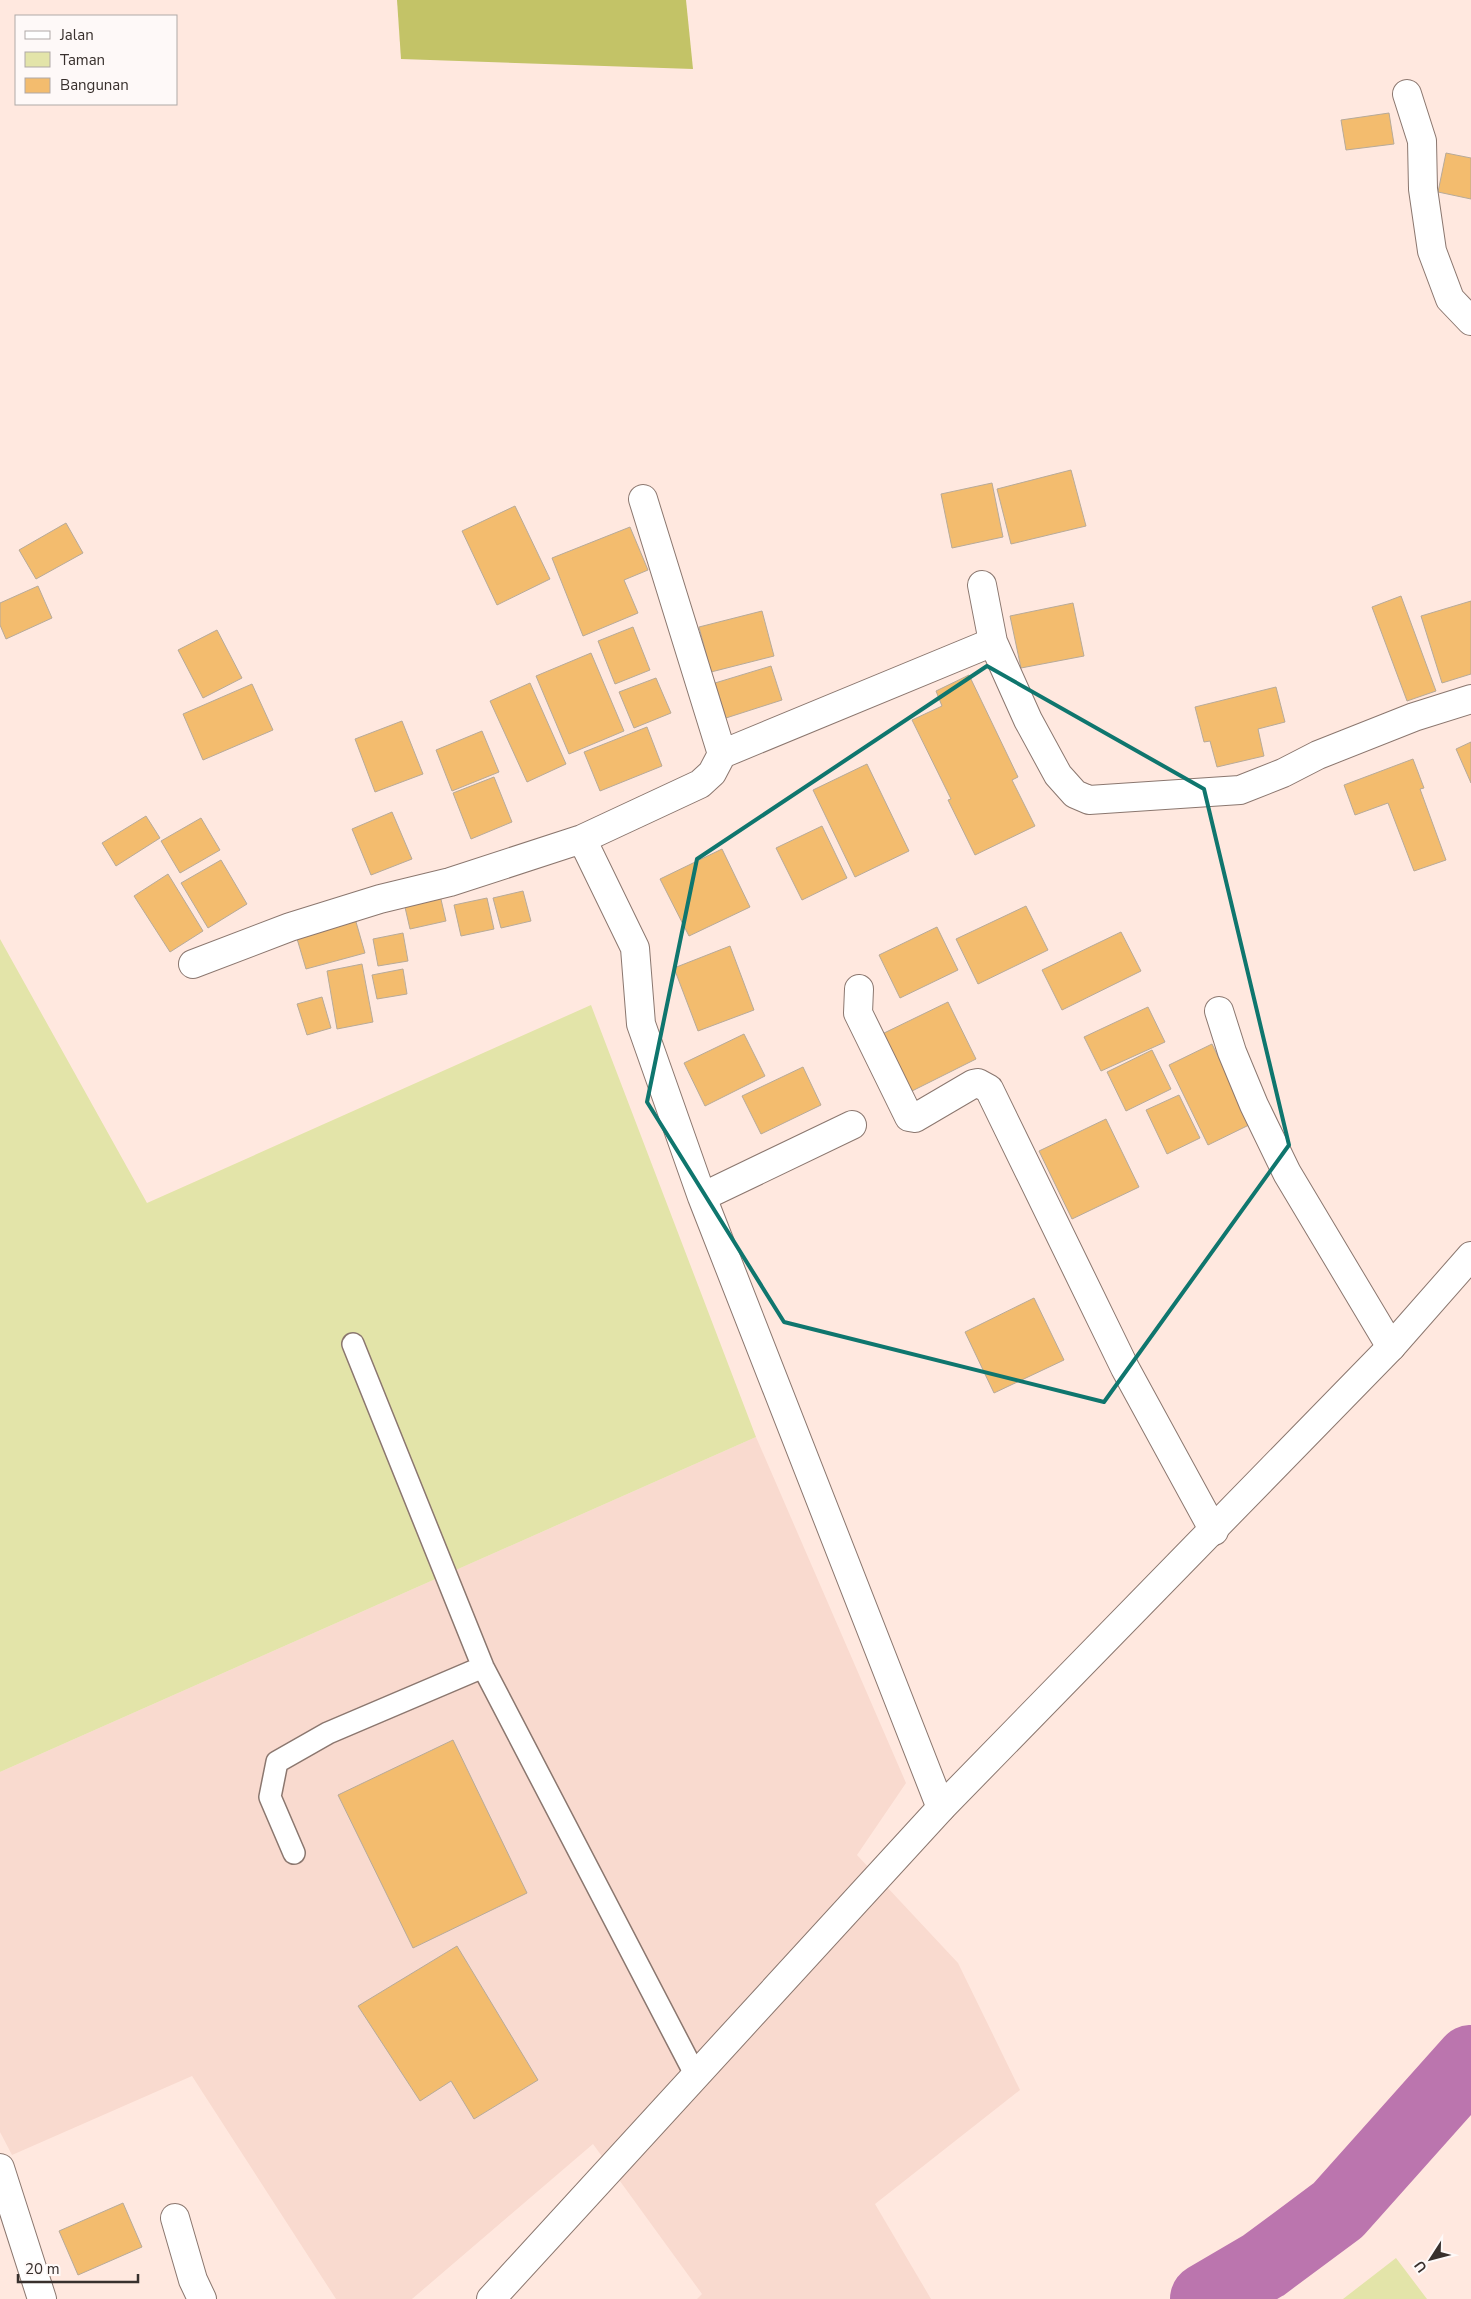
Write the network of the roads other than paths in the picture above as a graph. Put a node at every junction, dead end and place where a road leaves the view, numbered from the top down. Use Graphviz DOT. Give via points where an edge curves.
graph roads {
  1 [pos="1407,94"];
  2 [pos="1471,321"];
  3 [pos="643,499"];
  4 [pos="982,584"];
  5 [pos="993,642"];
  6 [pos="1471,699"];
  7 [pos="722,754"];
  8 [pos="582,839"];
  9 [pos="192,964"];
  10 [pos="859,989"];
  11 [pos="1219,1011"];
  12 [pos="852,1125"];
  13 [pos="702,1197"];
  14 [pos="1471,1256"];
  15 [pos="353,1344"];
  16 [pos="1391,1347"];
  17 [pos="1214,1530"];
  18 [pos="483,1667"];
  19 [pos="941,1808"];
  20 [pos="294,1853"];
  21 [pos="696,2076"];
  22 [pos="0,2168"];
  23 [pos="175,2218"];
  24 [pos="42,2299"];
  25 [pos="202,2299"];
  26 [pos="492,2299"];
  1 -- 2 [label="street" via="1422,141 1423,189 1432,251 1450,300"];
  3 -- 7 [label="street"];
  4 -- 5 [label="street"];
  5 -- 6 [label="street" via="1028,720 1058,775 1075,794 1088,800 1240,790 1318,755"];
  5 -- 7 [label="street"];
  7 -- 8 [label="street" via="712,773 700,784"];
  8 -- 9 [label="street" via="450,882 380,899 290,927"];
  8 -- 13 [label="street" via="635,948 641,1024"];
  10 -- 17 [label="street" via="858,1012 909,1116 915,1118 973,1084 985,1085 989,1089 1125,1368"];
  11 -- 16 [label="street" via="1250,1097 1287,1173"];
  12 -- 13 [label="street"];
  13 -- 19 [label="street"];
  14 -- 16 [label="street"];
  15 -- 18 [label="lane"];
  16 -- 17 [label="street"];
  17 -- 19 [label="street"];
  18 -- 20 [label="lane" via="328,1733 277,1762 270,1797"];
  18 -- 21 [label="lane"];
  19 -- 21 [label="street"];
  21 -- 26 [label="street"];
  22 -- 24 [label="street"];
  23 -- 25 [label="street" via="193,2280"];
}
